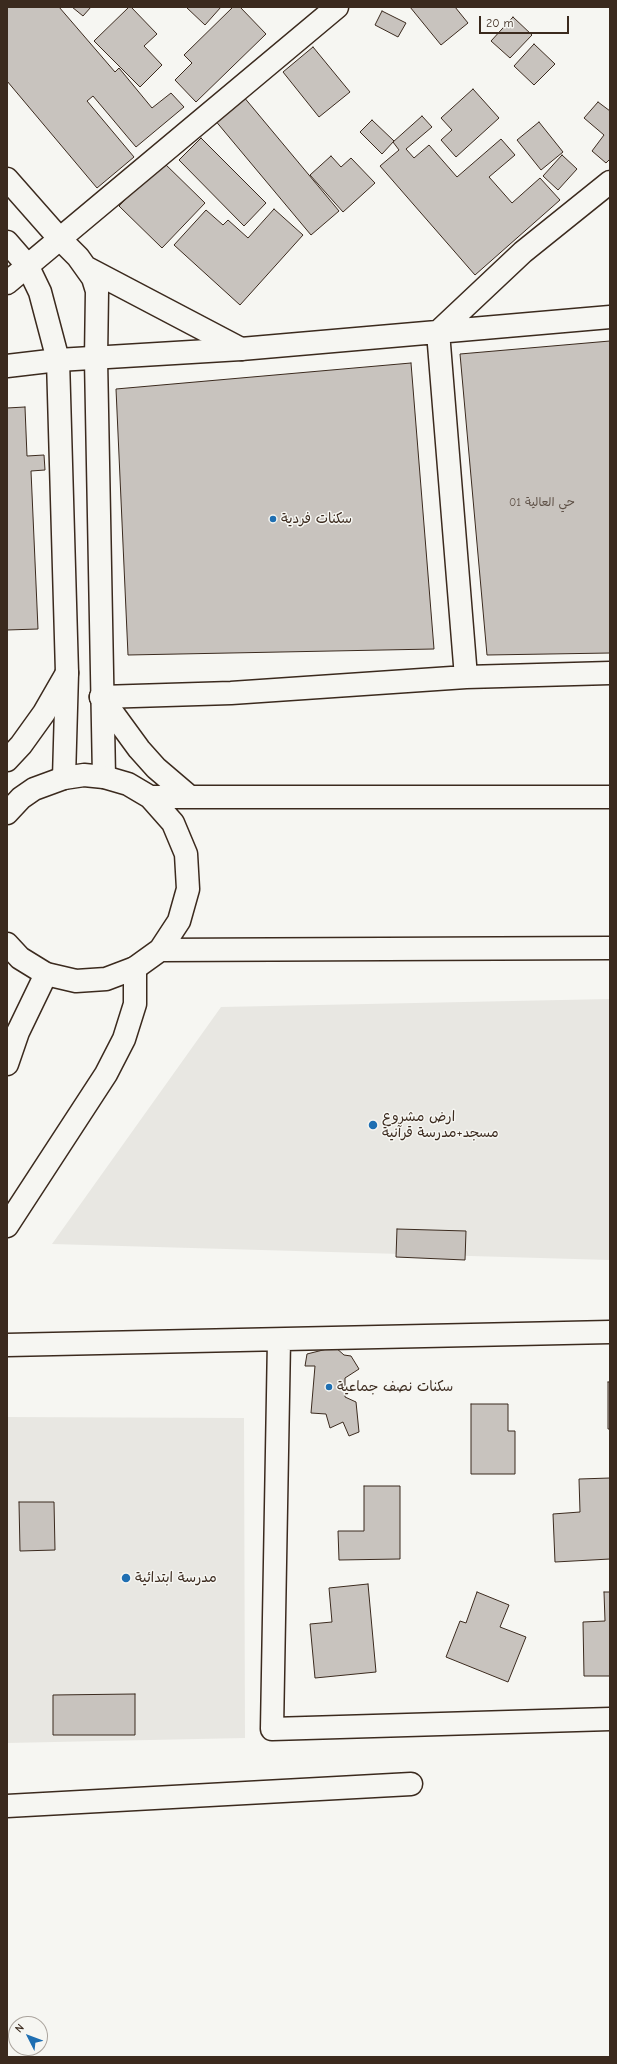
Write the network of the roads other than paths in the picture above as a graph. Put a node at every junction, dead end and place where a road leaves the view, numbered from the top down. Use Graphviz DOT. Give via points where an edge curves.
graph roads {
  1 [pos="331,9"];
  2 [pos="7,179"];
  3 [pos="610,182"];
  4 [pos="59,238"];
  5 [pos="7,242"];
  6 [pos="27,265"];
  7 [pos="87,268"];
  8 [pos="7,283"];
  9 [pos="610,317"];
  10 [pos="438,332"];
  11 [pos="241,349"];
  12 [pos="96,359"];
  13 [pos="58,360"];
  14 [pos="7,366"];
  15 [pos="67,673"];
  16 [pos="610,673"];
  17 [pos="466,677"];
  18 [pos="101,697"];
  19 [pos="7,760"];
  20 [pos="104,777"];
  21 [pos="64,778"];
  22 [pos="150,797"];
  23 [pos="190,797"];
  24 [pos="610,797"];
  25 [pos="12,803"];
  26 [pos="610,948"];
  27 [pos="160,950"];
  28 [pos="11,953"];
  29 [pos="135,968"];
  30 [pos="46,974"];
  31 [pos="12,1031"];
  32 [pos="7,1064"];
  33 [pos="7,1226"];
  34 [pos="610,1332"];
  35 [pos="279,1340"];
  36 [pos="7,1344"];
  37 [pos="610,1719"];
  38 [pos="411,1784"];
  39 [pos="7,1806"];
  1 -- 4 [label="street"];
  2 -- 4 [label="street"];
  3 -- 10 [label="street" via="523,252"];
  4 -- 6 [label="street"];
  4 -- 7 [label="street"];
  5 -- 6 [label="street"];
  6 -- 8 [label="street"];
  6 -- 13 [label="street" via="46,308"];
  7 -- 11 [label="street"];
  7 -- 12 [label="street" via="97,291"];
  9 -- 10 [label="street"];
  10 -- 11 [label="street"];
  10 -- 17 [label="street"];
  11 -- 12 [label="street"];
  12 -- 13 [label="street"];
  12 -- 18 [label="street"];
  13 -- 14 [label="street"];
  13 -- 15 [label="street"];
  15 -- 19 [label="street" via="44,713"];
  15 -- 21 [label="street"];
  16 -- 17 [label="street"];
  17 -- 18 [label="street" via="231,693"];
  18 -- 20 [label="street"];
  18 -- 23 [label="street" via="156,768"];
  20 -- 21 [label="street" via="84,775"];
  20 -- 22 [label="street" via="128,784"];
  21 -- 25 [label="street" via="48,782"];
  22 -- 23 [label="street"];
  22 -- 27 [label="street" via="173,823 186,854 187,868 188,889 179,922"];
  23 -- 24 [label="street"];
  26 -- 27 [label="street"];
  27 -- 29 [label="street"];
  28 -- 30 [label="street"];
  29 -- 30 [label="street" via="106,979 76,981"];
  29 -- 33 [label="street" via="135,1004 124,1039 106,1074"];
  30 -- 31 [label="street"];
  31 -- 32 [label="street"];
  34 -- 35 [label="street"];
  35 -- 36 [label="street"];
  35 -- 37 [label="street" via="272,1729"];
  38 -- 39 [label="street"];
}
